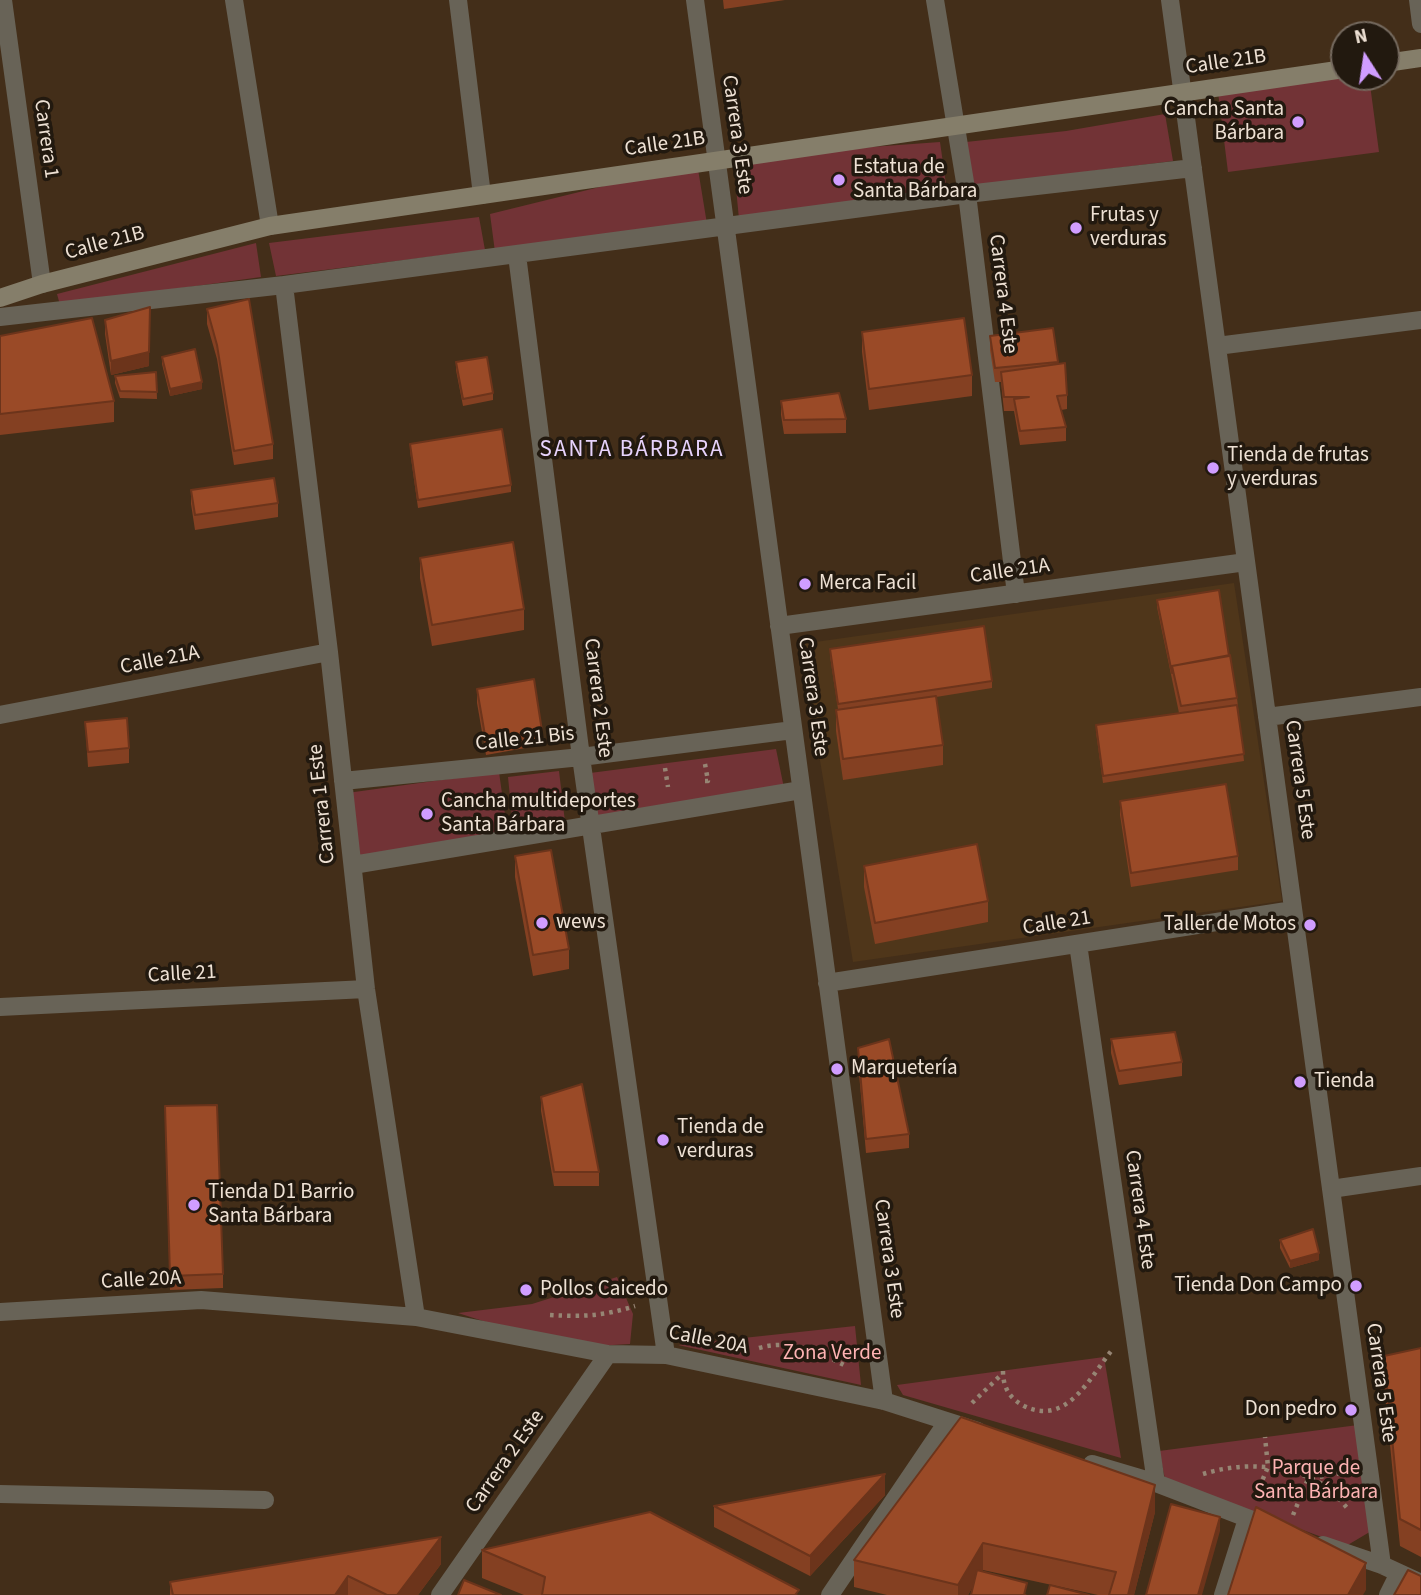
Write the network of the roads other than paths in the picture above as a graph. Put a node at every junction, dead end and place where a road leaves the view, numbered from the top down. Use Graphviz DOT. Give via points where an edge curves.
graph roads {
  1 [pos="3,0"];
  2 [pos="234,0"];
  3 [pos="458,0"];
  4 [pos="695,0"];
  5 [pos="935,0"];
  6 [pos="1170,0"];
  7 [pos="1418,0"];
  8 [pos="1421,24"];
  9 [pos="1421,58"];
  10 [pos="1400,61"];
  11 [pos="1330,71"];
  12 [pos="1183,93"];
  13 [pos="956,126"];
  14 [pos="717,160"];
  15 [pos="1193,168"];
  16 [pos="967,194"];
  17 [pos="482,195"];
  18 [pos="270,226"];
  19 [pos="725,226"];
  20 [pos="517,255"];
  21 [pos="42,284"];
  22 [pos="284,285"];
  23 [pos="0,298"];
  24 [pos="0,317"];
  25 [pos="1421,320"];
  26 [pos="1217,346"];
  27 [pos="1246,562"];
  28 [pos="1016,594"];
  29 [pos="779,626"];
  30 [pos="329,652"];
  31 [pos="1421,697"];
  32 [pos="0,715"];
  33 [pos="1267,717"];
  34 [pos="793,730"];
  35 [pos="582,757"];
  36 [pos="344,781"];
  37 [pos="801,790"];
  38 [pos="591,823"];
  39 [pos="353,865"];
  40 [pos="1293,910"];
  41 [pos="1078,944"];
  42 [pos="827,983"];
  43 [pos="366,989"];
  44 [pos="0,1007"];
  45 [pos="1421,1176"];
  46 [pos="1331,1189"];
  47 [pos="0,1312"];
  48 [pos="416,1317"];
  49 [pos="608,1354"];
  50 [pos="666,1354"];
  51 [pos="884,1401"];
  52 [pos="947,1422"];
  53 [pos="999,1437"];
  54 [pos="1078,1460"];
  55 [pos="1161,1485"];
  56 [pos="0,1493"];
  57 [pos="265,1500"];
  58 [pos="1247,1519"];
  59 [pos="1286,1532"];
  60 [pos="1310,1540"];
  61 [pos="1382,1565"];
  62 [pos="1399,1573"];
  63 [pos="1421,1583"];
  64 [pos="440,1595"];
  65 [pos="830,1595"];
  66 [pos="1223,1595"];
  67 [pos="1388,1595"];
  1 -- 21 [label="street, Carrera 1"];
  2 -- 18 [label="street"];
  3 -- 17 [label="street"];
  4 -- 14 [label="street, Carrera 3 Este"];
  5 -- 13 [label="street, Carrera 4 Este"];
  6 -- 12 [label="street, Carrera 5 Este"];
  7 -- 8 [label="street"];
  9 -- 10 [label="street"];
  11 -- 12 [label="street, Calle 21B"];
  12 -- 13 [label="street, Calle 21B"];
  12 -- 15 [label="street, Carrera 5 Este"];
  13 -- 14 [label="street, Calle 21B"];
  13 -- 16 [label="street, Carrera 4 Este"];
  14 -- 17 [label="street, Calle 21B"];
  14 -- 19 [label="street, Carrera 3 Este"];
  15 -- 16 [label="street"];
  15 -- 26 [label="street, Carrera 5 Este"];
  16 -- 19 [label="street"];
  16 -- 28 [label="street, Carrera 4 Este"];
  17 -- 18 [label="street, Calle 21B"];
  18 -- 21 [label="street, Calle 21B"];
  19 -- 20 [label="street"];
  19 -- 29 [label="street, Carrera 3 Este"];
  20 -- 22 [label="street"];
  20 -- 35 [label="street, Carrera 2 Este"];
  21 -- 23 [label="street, Calle 21B"];
  22 -- 24 [label="street"];
  22 -- 30 [label="street, Carrera 1 Este"];
  25 -- 26 [label="street"];
  26 -- 27 [label="street, Carrera 5 Este"];
  27 -- 28 [label="street, Calle 21A"];
  27 -- 33 [label="street, Carrera 5 Este"];
  28 -- 29 [label="street, Calle 21A"];
  29 -- 34 [label="street, Carrera 3 Este"];
  30 -- 32 [label="street, Calle 21A"];
  30 -- 36 [label="street, Carrera 1 Este"];
  31 -- 33 [label="street"];
  33 -- 40 [label="street, Carrera 5 Este"];
  34 -- 35 [label="street, Calle 21 Bis"];
  34 -- 37 [label="street, Carrera 3 Este"];
  35 -- 36 [label="street, Calle 21 Bis"];
  35 -- 38 [label="street, Carrera 2 Este"];
  36 -- 39 [label="street, Carrera 1 Este"];
  37 -- 38 [label="street"];
  37 -- 42 [label="street, Carrera 3 Este"];
  38 -- 39 [label="street"];
  38 -- 50 [label="street, Carrera 2 Este"];
  39 -- 43 [label="street, Carrera 1 Este"];
  40 -- 41 [label="street, Calle 21"];
  40 -- 46 [label="street, Carrera 5 Este"];
  41 -- 42 [label="street, Calle 21"];
  41 -- 55 [label="street, Carrera 4 Este"];
  42 -- 51 [label="street, Carrera 3 Este"];
  43 -- 44 [label="street, Calle 21"];
  43 -- 48 [label="street, Carrera 1 Este"];
  45 -- 46 [label="street"];
  46 -- 61 [label="street, Carrera 5 Este"];
  47 -- 48 [label="street, Calle 20A" via="201,1300"];
  48 -- 49 [label="street, Calle 20A"];
  49 -- 50 [label="street, Calle 20A"];
  49 -- 64 [label="street, Carrera 2 Este"];
  50 -- 51 [label="street, Calle 20A"];
  51 -- 52 [label="street, Calle 20A"];
  52 -- 53 [label="street, Calle 20A"];
  52 -- 65 [label="street"];
  54 -- 55 [label="street"];
  55 -- 58 [label="street"];
  56 -- 57 [label="street"];
  58 -- 59 [label="street"];
  58 -- 66 [label="street"];
  60 -- 61 [label="street"];
  61 -- 62 [label="street"];
  62 -- 63 [label="street"];
  62 -- 67 [label="street"];
}
